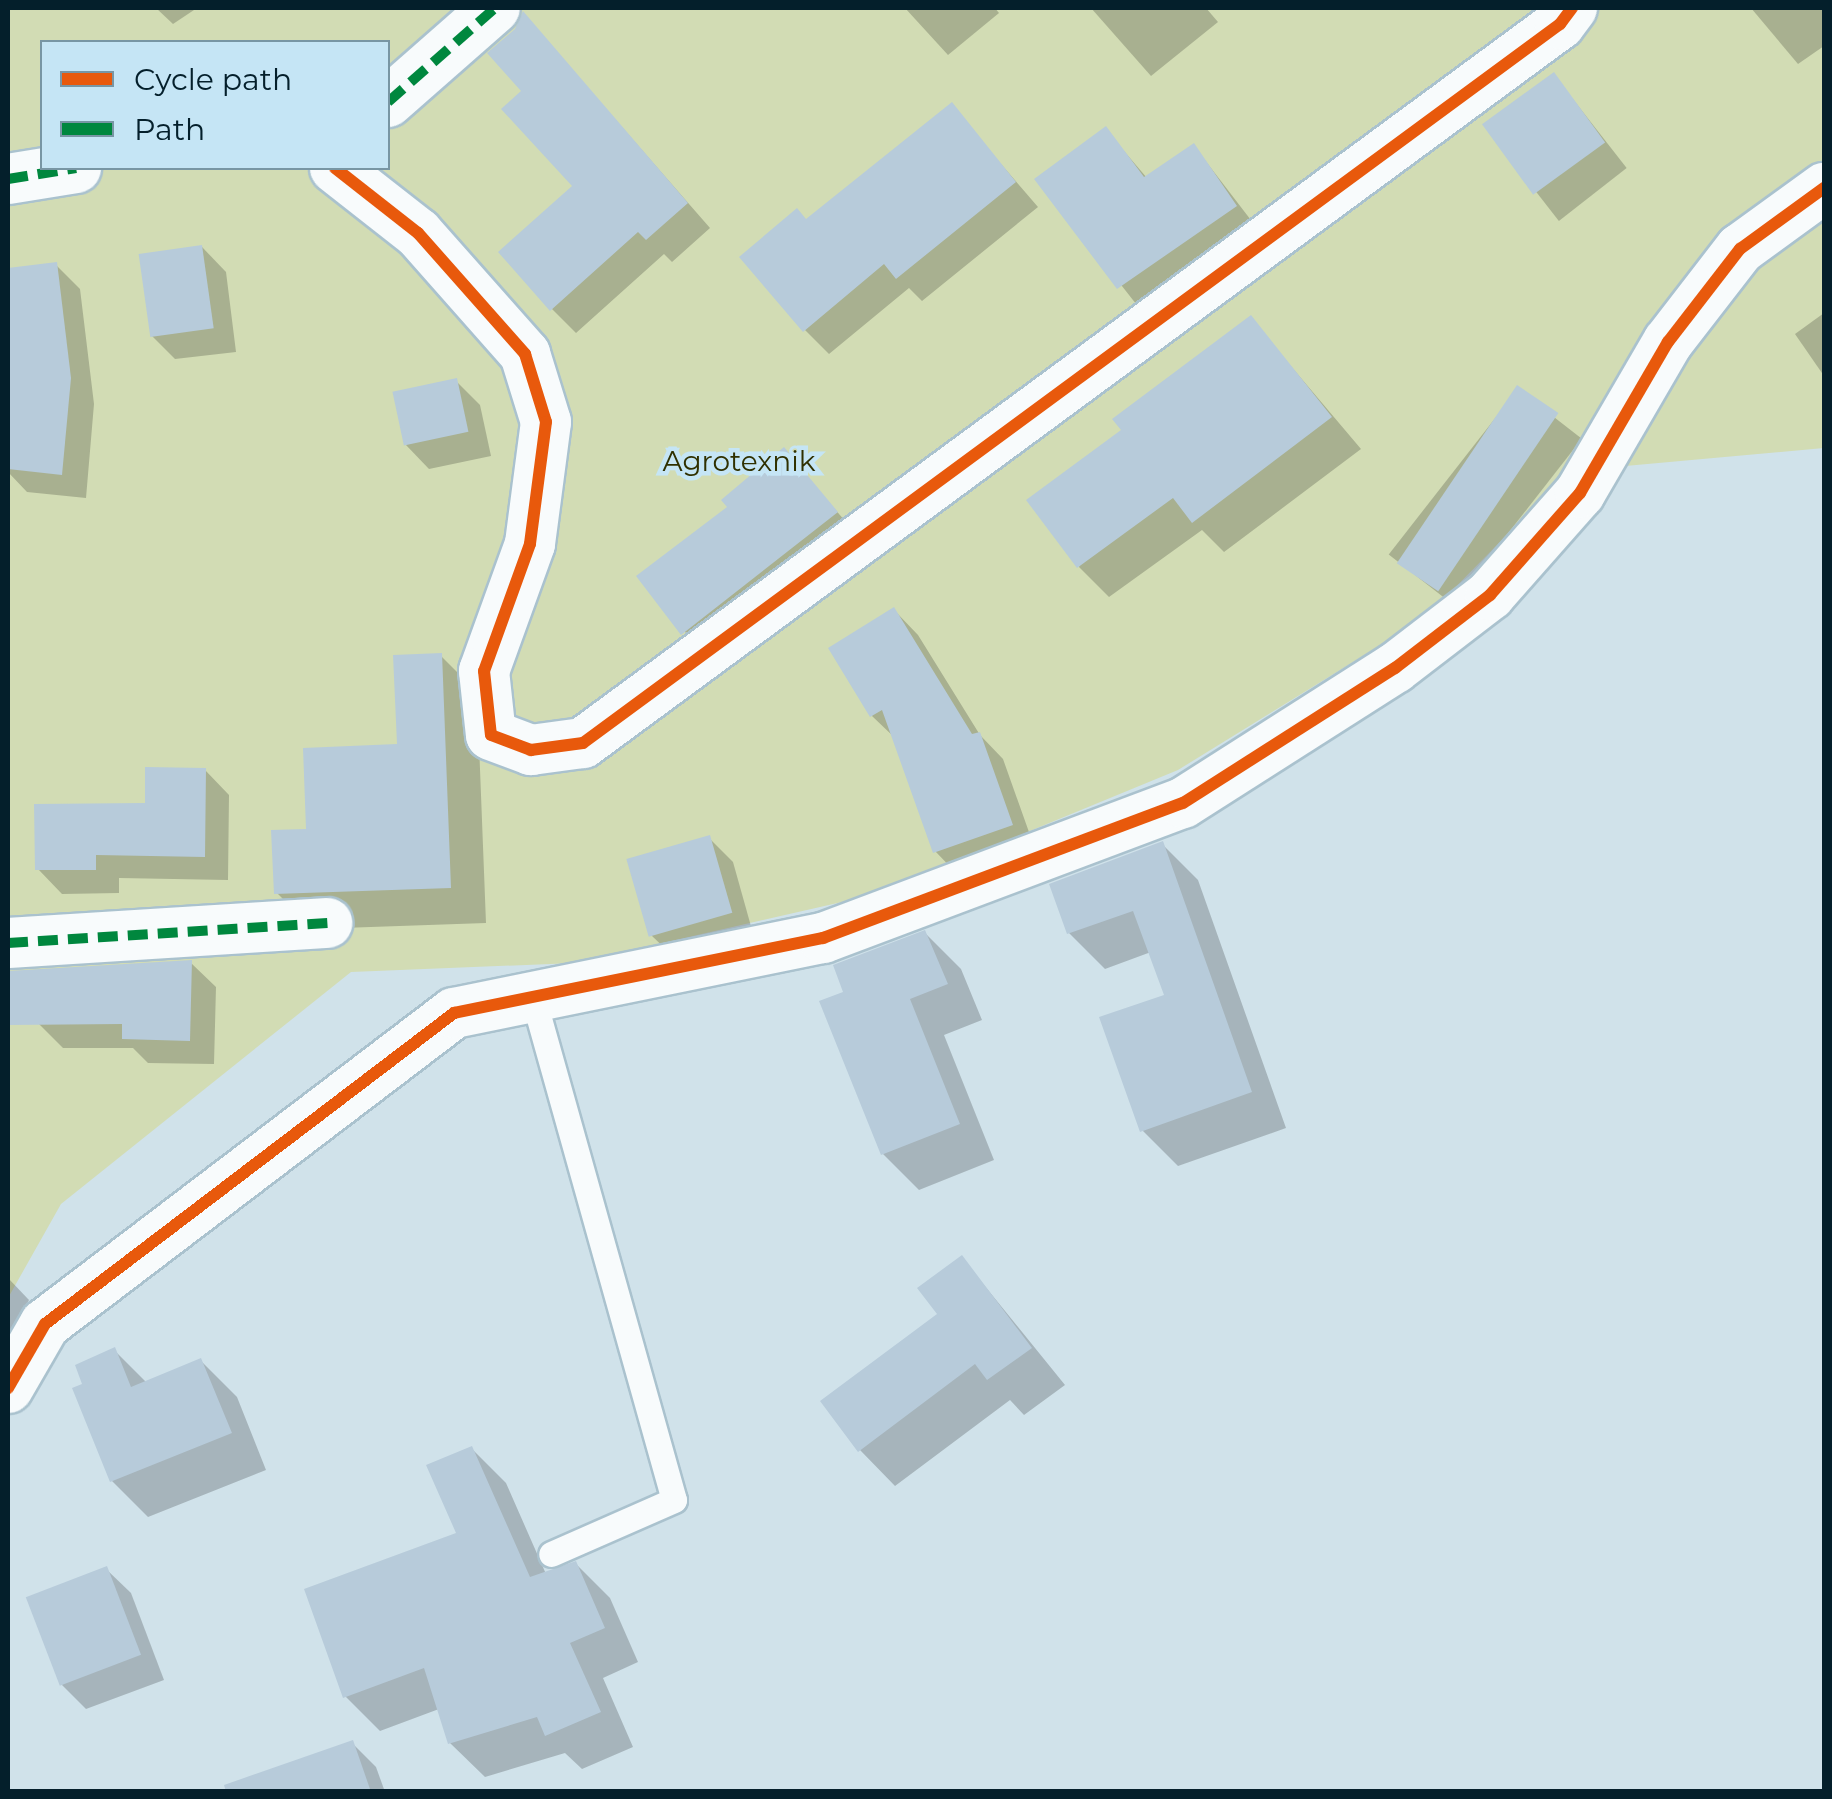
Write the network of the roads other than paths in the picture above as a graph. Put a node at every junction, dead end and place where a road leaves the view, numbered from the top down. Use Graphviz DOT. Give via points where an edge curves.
graph roads {
  1 [pos="495,8"];
  2 [pos="1572,13"];
  3 [pos="390,100"];
  4 [pos="64,170"];
  5 [pos="338,170"];
  6 [pos="8,179"];
  7 [pos="1824,188"];
  8 [pos="327,923"];
  9 [pos="8,943"];
  10 [pos="533,997"];
  11 [pos="8,1388"];
  12 [pos="551,1554"];
  1 -- 3 [label="street"];
  2 -- 5 [label="street" via="707,657 583,743 530,750 491,736 484,670 530,544 546,422 525,354 418,232"];
  4 -- 6 [label="street"];
  7 -- 10 [label="street" via="1740,249 1668,342 1580,493 1490,596 1395,668 1183,803 823,938"];
  8 -- 9 [label="street"];
  10 -- 11 [label="street" via="454,1013 45,1324"];
  10 -- 12 [label="lane" via="674,1500"];
}
